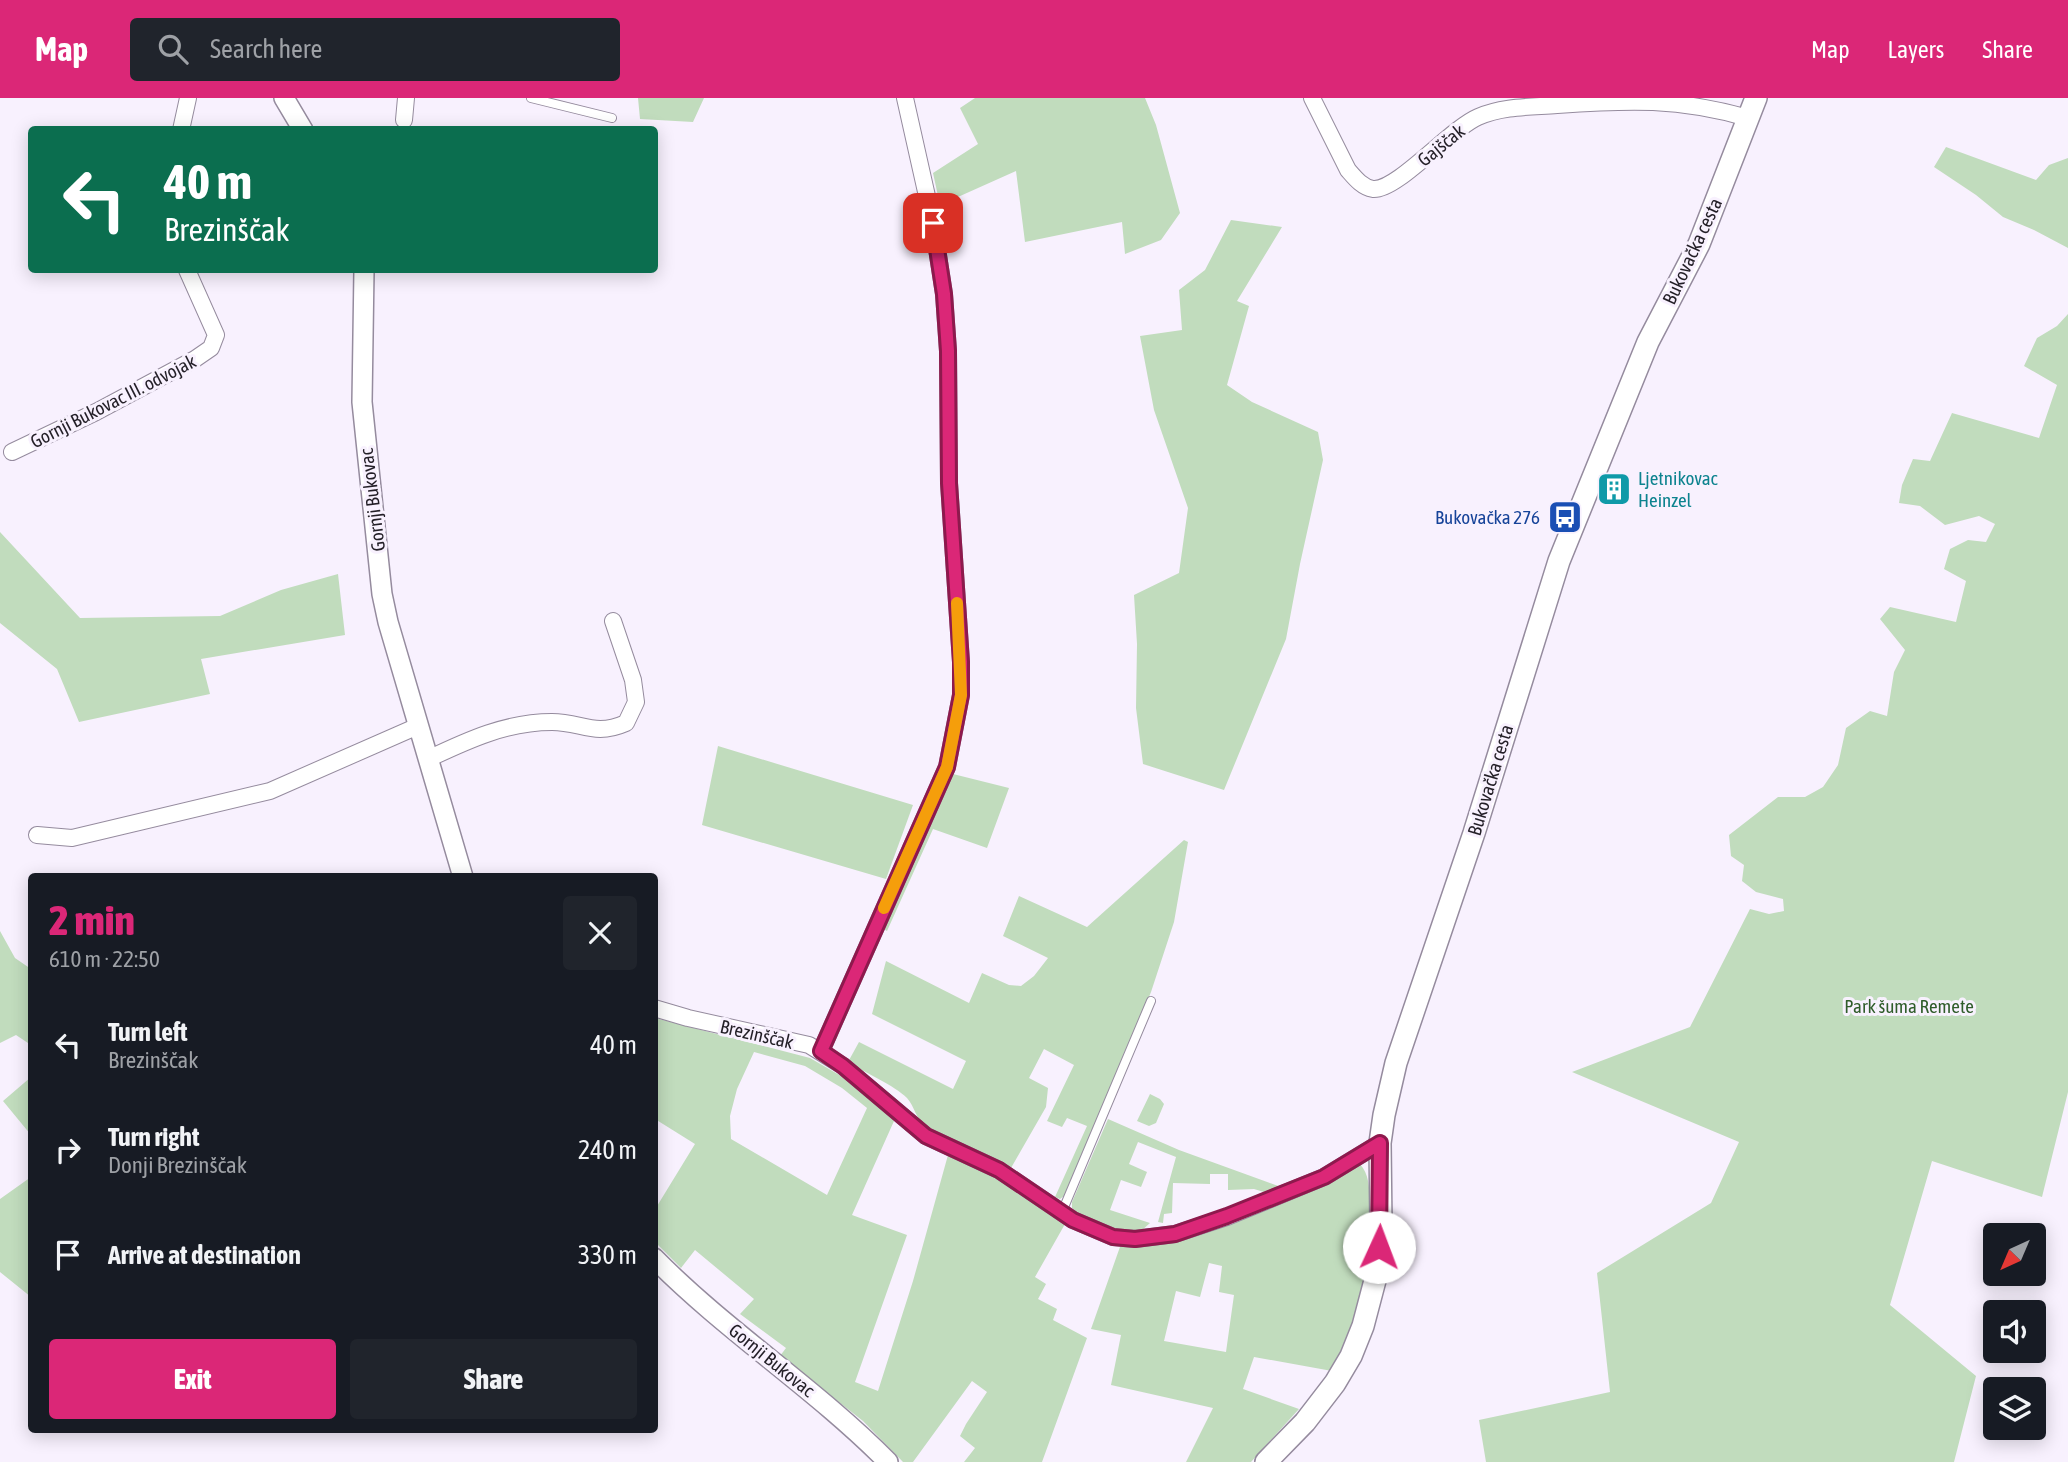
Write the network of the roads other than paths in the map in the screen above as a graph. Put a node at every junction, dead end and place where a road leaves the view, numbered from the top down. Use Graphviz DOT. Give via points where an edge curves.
graph roads {
  1 [pos="188,98"];
  2 [pos="284,98"];
  3 [pos="406,98"];
  4 [pos="531,98"];
  5 [pos="905,98"];
  6 [pos="1312,98"];
  7 [pos="1756,98"];
  8 [pos="612,118"];
  9 [pos="1748,118"];
  10 [pos="404,120"];
  11 [pos="182,126"];
  12 [pos="301,126"];
  13 [pos="188,273"];
  14 [pos="364,273"];
  15 [pos="12,452"];
  16 [pos="613,621"];
  17 [pos="418,726"];
  18 [pos="428,759"];
  19 [pos="37,835"];
  20 [pos="462,873"];
  21 [pos="1152,1001"];
  22 [pos="658,1009"];
  23 [pos="821,1051"];
  24 [pos="1380,1143"];
  25 [pos="1062,1212"];
  26 [pos="658,1262"];
  27 [pos="888,1462"];
  28 [pos="1266,1462"];
  1 -- 11 [label="street"];
  2 -- 12 [label="street"];
  3 -- 10 [label="street"];
  4 -- 8 [label="lane"];
  5 -- 23 [label="street" via="944,294 961,695 947,767"];
  6 -- 9 [label="street, Gajščak" via="1348,170 1373,189 1399,179 1460,127 1500,110 1670,100"];
  7 -- 9 [label="main road, Bukovačka cesta"];
  9 -- 24 [label="main road, Bukovačka cesta" via="1699,244 1648,342 1559,561 1396,1063"];
  13 -- 15 [label="street, Gornji Bukovac III. odvojak" via="216,335 211,348"];
  14 -- 17 [label="street, Gornji Bukovac" via="366,458 386,612"];
  16 -- 18 [label="street" via="636,702 626,723 594,730 555,721 518,724"];
  17 -- 18 [label="street, Gornji Bukovac"];
  17 -- 19 [label="street" via="270,791 72,838"];
  18 -- 20 [label="street, Gornji Bukovac"];
  21 -- 25 [label="lane"];
  22 -- 23 [label="street, Brezinščak"];
  23 -- 25 [label="street, Brezinščak" via="926,1136 999,1170"];
  24 -- 25 [label="street, Brezinščak" via="1324,1177 1175,1234 1113,1237"];
  24 -- 28 [label="main road, Bukovačka cesta" via="1378,1269 1363,1326 1335,1383"];
  26 -- 27 [label="street, Gornji Bukovac"];
}
